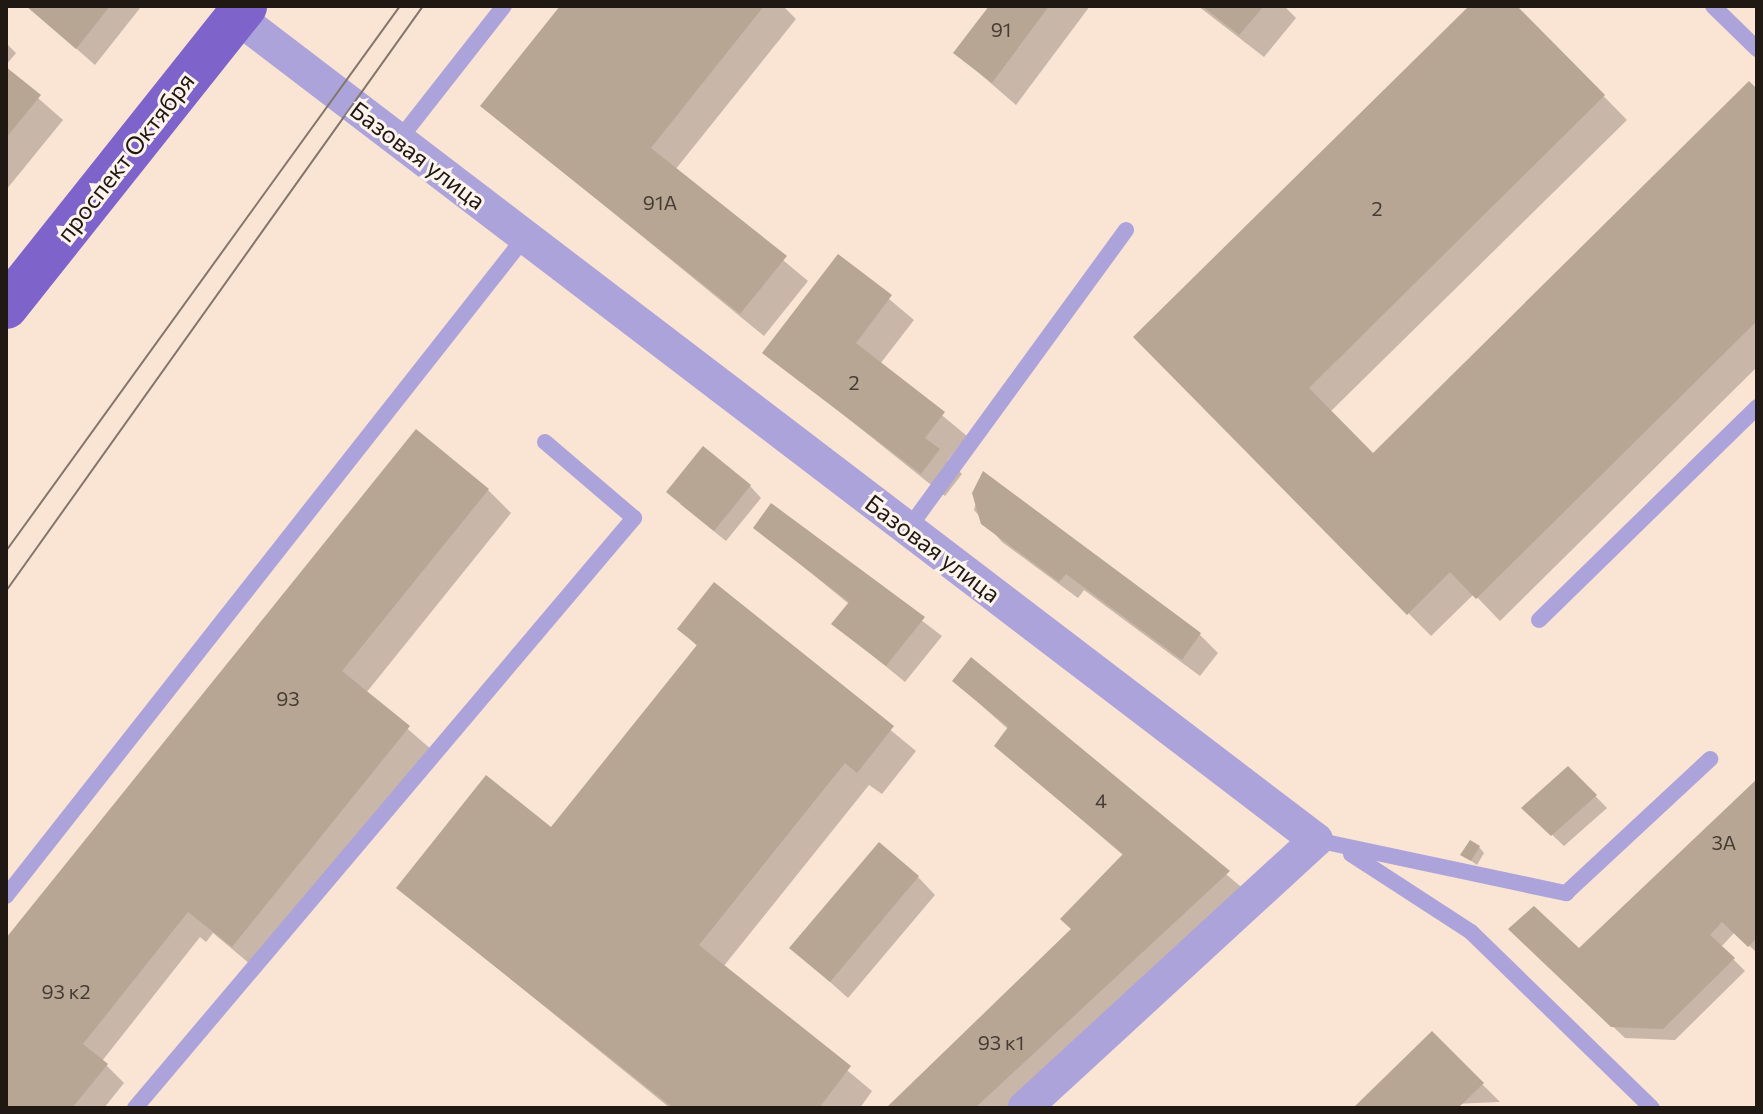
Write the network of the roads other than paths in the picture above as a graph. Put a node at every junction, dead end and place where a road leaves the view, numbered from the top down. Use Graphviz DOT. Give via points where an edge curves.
graph roads {
  1 [pos="504,6"];
  2 [pos="1713,6"];
  3 [pos="234,10"];
  4 [pos="1757,49"];
  5 [pos="398,141"];
  6 [pos="1126,230"];
  7 [pos="525,237"];
  8 [pos="12,286"];
  9 [pos="1757,407"];
  10 [pos="545,442"];
  11 [pos="908,529"];
  12 [pos="1539,620"];
  13 [pos="1710,759"];
  14 [pos="1316,840"];
  15 [pos="6,896"];
  16 [pos="135,1108"];
  17 [pos="1025,1108"];
  18 [pos="1652,1108"];
  1 -- 5 [label="lane"];
  2 -- 4 [label="lane"];
  3 -- 5 [label="street, Базовая улица"];
  3 -- 8 [label="main road, проспект Октября"];
  5 -- 7 [label="street, Базовая улица"];
  6 -- 11 [label="lane"];
  7 -- 11 [label="street, Базовая улица"];
  7 -- 15 [label="lane"];
  9 -- 12 [label="lane"];
  10 -- 16 [label="lane" via="634,518"];
  11 -- 14 [label="street, Базовая улица"];
  13 -- 14 [label="lane" via="1566,893"];
  14 -- 17 [label="street"];
  14 -- 18 [label="lane" via="1376,864 1471,932"];
}
